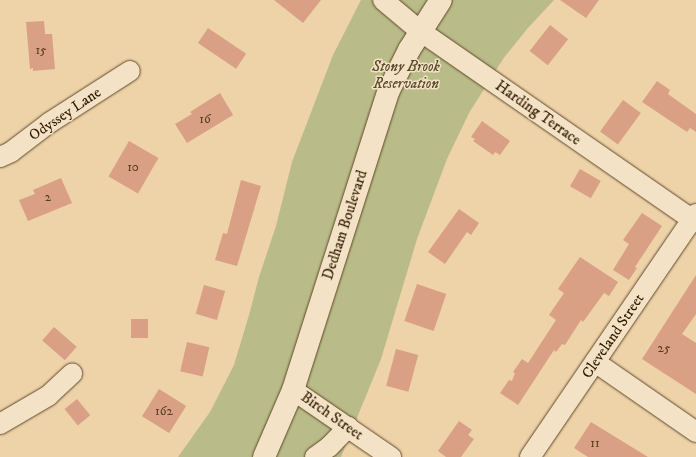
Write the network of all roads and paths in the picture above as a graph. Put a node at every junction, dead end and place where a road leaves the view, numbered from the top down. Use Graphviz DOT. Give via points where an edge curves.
graph roads {
  1 [pos="383,0"];
  2 [pos="441,0"];
  3 [pos="420,31"];
  4 [pos="130,71"];
  5 [pos="0,157"];
  6 [pos="695,219"];
  7 [pos="596,362"];
  8 [pos="72,374"];
  9 [pos="293,390"];
  10 [pos="0,424"];
  11 [pos="348,427"];
  12 [pos="696,432"];
  13 [pos="264,457"];
  14 [pos="315,457"];
  15 [pos="391,457"];
  16 [pos="530,457"];
  1 -- 3 [label="street, Harding Terrace"];
  2 -- 3 [label="main road, Dedham Boulevard"];
  3 -- 6 [label="street, Harding Terrace"];
  3 -- 9 [label="main road, Dedham Boulevard" via="399,69 381,111"];
  4 -- 5 [label="street, Odyssey Lane"];
  6 -- 7 [label="street, Cleveland Street"];
  7 -- 12 [label="street"];
  7 -- 16 [label="street, Cleveland Street"];
  8 -- 10 [label="street" via="48,396"];
  9 -- 11 [label="street, Birch Street"];
  9 -- 13 [label="main road, Dedham Boulevard"];
  11 -- 14 [label="street"];
  11 -- 15 [label="street, Birch Street"];
}
